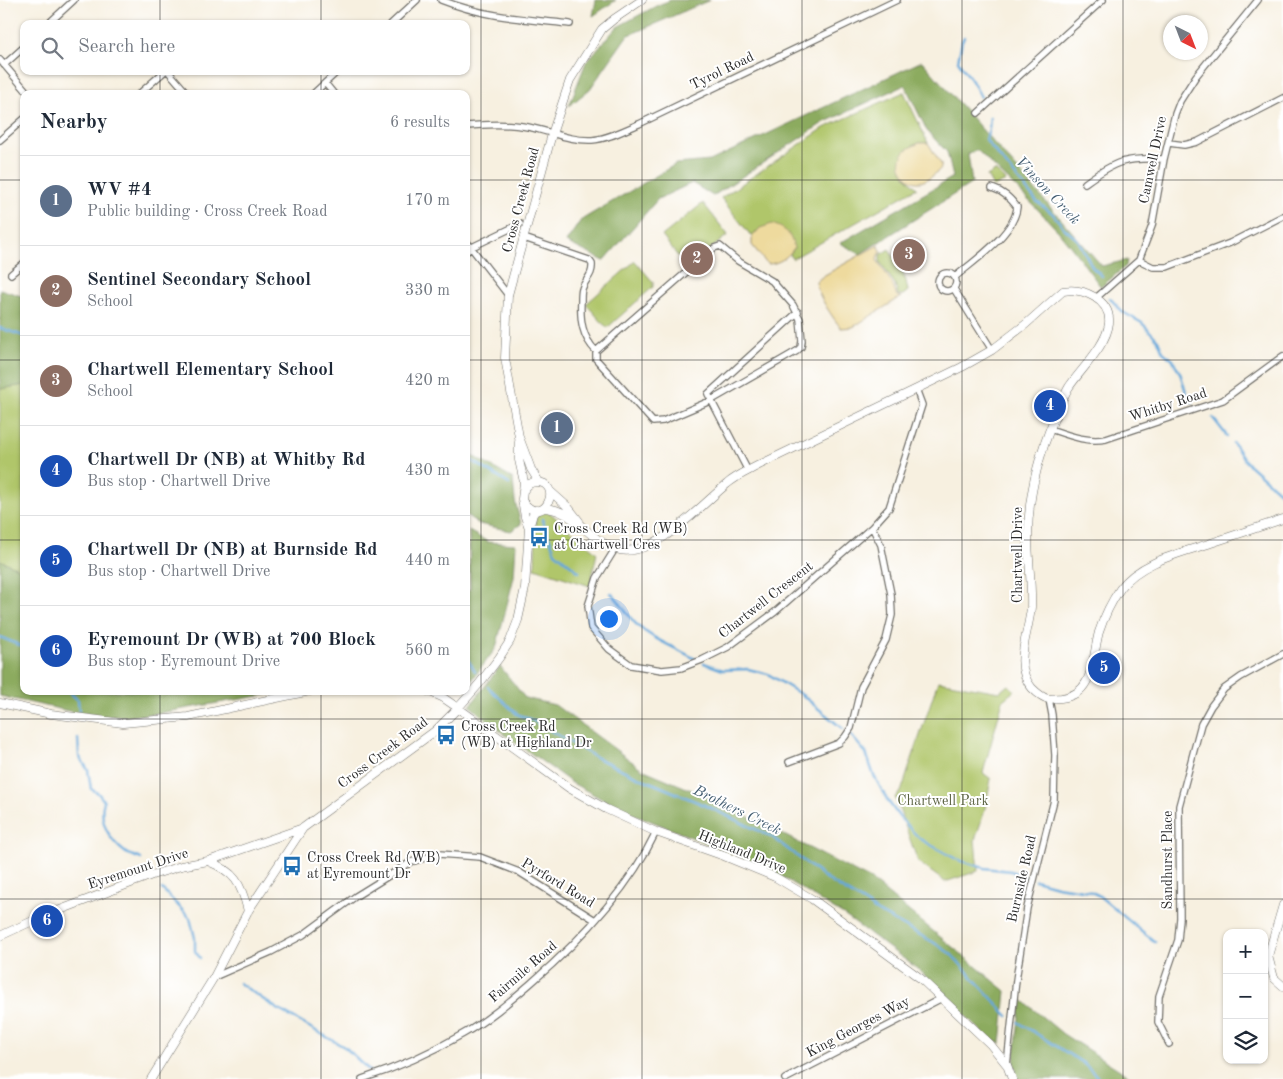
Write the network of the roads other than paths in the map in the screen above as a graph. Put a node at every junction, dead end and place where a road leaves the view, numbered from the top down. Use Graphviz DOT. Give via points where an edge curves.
graph roads {
  1 [pos="74,0"];
  2 [pos="417,0"];
  3 [pos="441,0"];
  4 [pos="642,0"];
  5 [pos="897,0"];
  6 [pos="1103,0"];
  7 [pos="1258,0"];
  8 [pos="52,20"];
  9 [pos="395,20"];
  10 [pos="570,24"];
  11 [pos="20,50"];
  12 [pos="2,63"];
  13 [pos="161,75"];
  14 [pos="170,75"];
  15 [pos="334,75"];
  16 [pos="325,83"];
  17 [pos="26,90"];
  18 [pos="144,90"];
  19 [pos="184,90"];
  20 [pos="318,90"];
  21 [pos="331,90"];
  22 [pos="1283,98"];
  23 [pos="978,112"];
  24 [pos="20,122"];
  25 [pos="470,126"];
  26 [pos="552,134"];
  27 [pos="0,140"];
  28 [pos="1170,143"];
  29 [pos="1164,159"];
  30 [pos="1085,183"];
  31 [pos="992,188"];
  32 [pos="1283,216"];
  33 [pos="520,224"];
  34 [pos="524,238"];
  35 [pos="472,247"];
  36 [pos="1140,260"];
  37 [pos="20,266"];
  38 [pos="11,274"];
  39 [pos="955,277"];
  40 [pos="954,289"];
  41 [pos="508,295"];
  42 [pos="1096,298"];
  43 [pos="798,312"];
  44 [pos="992,350"];
  45 [pos="596,351"];
  46 [pos="1283,356"];
  47 [pos="916,389"];
  48 [pos="710,400"];
  49 [pos="1050,429"];
  50 [pos="519,437"];
  51 [pos="748,471"];
  52 [pos="539,482"];
  53 [pos="524,490"];
  54 [pos="550,491"];
  55 [pos="524,503"];
  56 [pos="545,508"];
  57 [pos="536,510"];
  58 [pos="1283,519"];
  59 [pos="872,527"];
  60 [pos="529,528"];
  61 [pos="584,528"];
  62 [pos="614,548"];
  63 [pos="1283,654"];
  64 [pos="470,693"];
  65 [pos="291,695"];
  66 [pos="439,695"];
  67 [pos="469,695"];
  68 [pos="1049,699"];
  69 [pos="0,703"];
  70 [pos="458,708"];
  71 [pos="789,762"];
  72 [pos="303,828"];
  73 [pos="656,832"];
  74 [pos="208,861"];
  75 [pos="1283,905"];
  76 [pos="248,911"];
  77 [pos="595,920"];
  78 [pos="0,936"];
  79 [pos="214,977"];
  80 [pos="1283,986"];
  81 [pos="942,998"];
  82 [pos="1169,1044"];
  83 [pos="1007,1065"];
  84 [pos="151,1079"];
  85 [pos="362,1079"];
  86 [pos="785,1079"];
  87 [pos="1012,1079"];
  1 -- 8 [label="street"];
  2 -- 9 [label="street"];
  3 -- 10 [label="street" via="466,10 499,17"];
  4 -- 26 [label="street, Cross Creek Road" via="602,29 570,80"];
  5 -- 26 [label="street, Tyrol Road" via="609,137 591,140"];
  6 -- 23 [label="street"];
  7 -- 28 [label="street, Camwell Drive" via="1187,88 1175,114"];
  11 -- 12 [label="street"];
  12 -- 17 [label="street"];
  13 -- 18 [label="street"];
  14 -- 19 [label="street"];
  15 -- 16 [label="street"];
  16 -- 20 [label="street"];
  16 -- 21 [label="street"];
  22 -- 28 [label="street" via="1197,142 1184,145"];
  24 -- 27 [label="street"];
  25 -- 26 [label="street, Tyrol Road" via="527,127"];
  26 -- 34 [label="street, Cross Creek Road"];
  28 -- 29 [label="street, Camwell Drive"];
  29 -- 30 [label="street" via="1124,160"];
  29 -- 36 [label="street, Camwell Drive" via="1154,220"];
  31 -- 39 [label="street" via="1011,199 1017,213 998,239"];
  32 -- 36 [label="street" via="1246,237 1167,267 1153,267"];
  33 -- 35 [label="street"];
  34 -- 41 [label="street, Cross Creek Road"];
  34 -- 45 [label="street" via="589,260 592,264 582,289 580,311 585,336"];
  35 -- 41 [label="street"];
  36 -- 42 [label="street"];
  37 -- 38 [label="street"];
  39 -- 40 [label="street"];
  39 -- 40 [label="street" via="945,273 938,282 942,290"];
  40 -- 44 [label="street"];
  41 -- 50 [label="street, Cross Creek Road" via="505,358"];
  42 -- 44 [label="street" via="1073,289 1064,291"];
  42 -- 49 [label="street, Chartwell Drive" via="1105,307 1109,322 1103,341 1069,388"];
  43 -- 45 [label="street" via="772,280 738,261 720,246"];
  43 -- 48 [label="street" via="710,392"];
  43 -- 48 [label="street" via="801,347"];
  44 -- 47 [label="street"];
  45 -- 48 [label="street" via="596,359 653,422 663,421"];
  46 -- 49 [label="street, Whitby Road" via="1223,400 1106,439 1087,441"];
  47 -- 51 [label="street"];
  47 -- 59 [label="street, Chartwell Crescent" via="922,405 917,424 890,508"];
  48 -- 51 [label="street"];
  49 -- 68 [label="street, Chartwell Drive" via="1032,495 1028,534 1031,608 1022,666 1031,686"];
  50 -- 52 [label="street, Cross Creek Road"];
  50 -- 53 [label="street, Cross Creek Road"];
  51 -- 62 [label="street" via="729,482 663,539 631,550"];
  52 -- 53 [label="street" via="530,483"];
  52 -- 54 [label="street"];
  53 -- 55 [label="street"];
  54 -- 56 [label="street" via="550,500"];
  54 -- 61 [label="street"];
  55 -- 57 [label="street"];
  55 -- 60 [label="street, Cross Creek Road"];
  56 -- 57 [label="street"];
  56 -- 61 [label="street" via="567,514"];
  57 -- 60 [label="street, Cross Creek Road"];
  58 -- 68 [label="street" via="1166,558 1131,577 1110,604 1099,631 1087,682 1069,697"];
  59 -- 62 [label="street, Chartwell Crescent" via="775,612 728,647 681,668 662,670 631,665 609,649 591,628 588,606 597,578"];
  59 -- 71 [label="street" via="881,545 891,594 892,615 886,640 861,687 851,728 845,737 839,744"];
  60 -- 64 [label="street, Cross Creek Road" via="525,588 518,620 499,658"];
  61 -- 62 [label="street" via="594,538"];
  63 -- 82 [label="street, Sandhurst Place" via="1224,690 1201,724 1179,806 1178,940 1159,996 1158,1022"];
  65 -- 69 [label="street" via="188,717 123,723 51,714"];
  66 -- 70 [label="street, Highland Drive"];
  67 -- 70 [label="street, Cross Creek Road"];
  68 -- 83 [label="street, Burnside Road" via="1055,754 1054,800 1027,908"];
  70 -- 72 [label="street, Cross Creek Road" via="405,754"];
  70 -- 73 [label="street, Highland Drive" via="569,788"];
  72 -- 74 [label="street, Cross Creek Road"];
  72 -- 76 [label="street, Cross Creek Road"];
  73 -- 77 [label="street, Fairmile Road" via="621,890"];
  73 -- 81 [label="street, Highland Drive" via="775,877 906,966"];
  74 -- 76 [label="street, Eyremount Drive" via="235,878 244,893"];
  74 -- 78 [label="street, Eyremount Drive" via="143,878"];
  75 -- 80 [label="street" via="1268,956 1274,978"];
  76 -- 79 [label="street"];
  77 -- 79 [label="street, Pyrford Road" via="519,872 480,857 439,854 410,862 304,934"];
  77 -- 85 [label="street, Fairmile Road" via="571,948 503,1008 456,1038"];
  79 -- 84 [label="street"];
  81 -- 83 [label="street, Highland Drive"];
  81 -- 86 [label="street, King Georges Way"];
  83 -- 87 [label="street, Highland Drive"];
}
